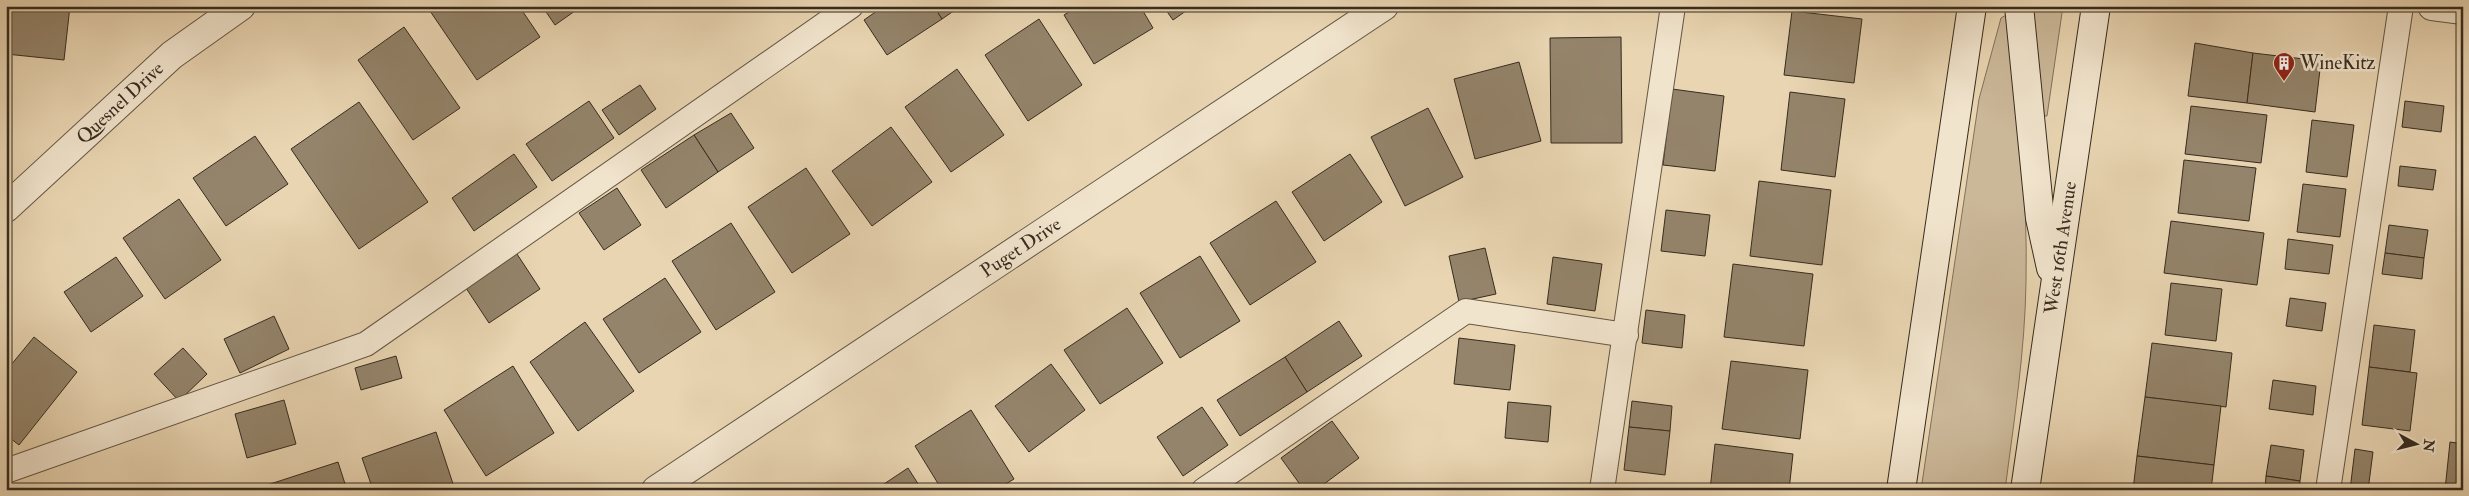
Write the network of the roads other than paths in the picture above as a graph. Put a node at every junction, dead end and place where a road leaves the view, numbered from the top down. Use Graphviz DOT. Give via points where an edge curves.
graph roads {
  1 [pos="241,6"];
  2 [pos="851,6"];
  3 [pos="1384,6"];
  4 [pos="1674,6"];
  5 [pos="1972,6"];
  6 [pos="2019,6"];
  7 [pos="2096,6"];
  8 [pos="2401,6"];
  9 [pos="2432,6"];
  10 [pos="2463,10"];
  11 [pos="6,208"];
  12 [pos="2055,284"];
  13 [pos="1626,336"];
  14 [pos="6,472"];
  15 [pos="656,490"];
  16 [pos="1204,490"];
  17 [pos="1602,490"];
  18 [pos="1901,490"];
  19 [pos="2025,490"];
  20 [pos="2328,490"];
  1 -- 11 [label="main road, Quesnel Drive" via="172,56"];
  2 -- 14 [label="lane" via="366,344"];
  3 -- 15 [label="main road, Puget Drive"];
  4 -- 13 [label="lane"];
  5 -- 18 [label="main road"];
  6 -- 12 [label="main road" via="2040,218"];
  7 -- 12 [label="main road, West 16th Avenue"];
  8 -- 20 [label="lane"];
  9 -- 10 [label="main road"];
  12 -- 19 [label="main road, West 16th Avenue"];
  13 -- 16 [label="lane" via="1466,311"];
  13 -- 17 [label="lane"];
}
